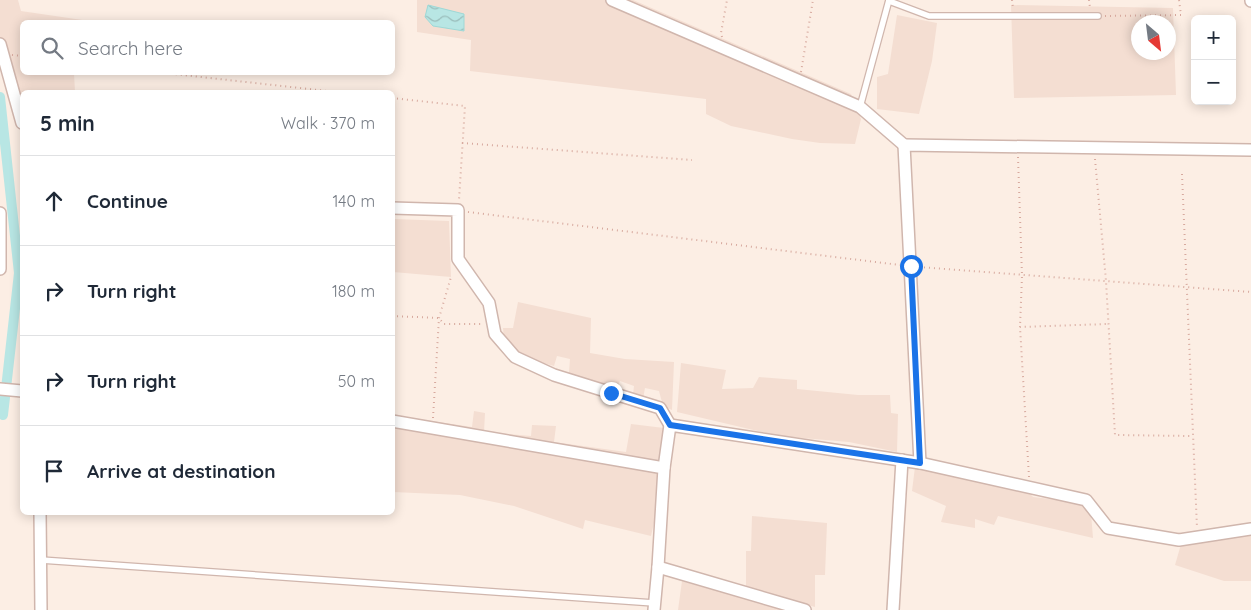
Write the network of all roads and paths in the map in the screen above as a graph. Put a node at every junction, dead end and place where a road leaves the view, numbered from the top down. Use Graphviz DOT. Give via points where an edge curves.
graph roads {
  1 [pos="612,0"];
  2 [pos="727,0"];
  3 [pos="814,0"];
  4 [pos="889,0"];
  5 [pos="1179,0"];
  6 [pos="1098,16"];
  7 [pos="0,44"];
  8 [pos="726,49"];
  9 [pos="183,75"];
  10 [pos="800,81"];
  11 [pos="318,90"];
  12 [pos="395,98"];
  13 [pos="860,107"];
  14 [pos="20,116"];
  15 [pos="462,143"];
  16 [pos="904,145"];
  17 [pos="1017,148"];
  18 [pos="1094,149"];
  19 [pos="1251,150"];
  20 [pos="692,160"];
  21 [pos="1182,174"];
  22 [pos="395,208"];
  23 [pos="458,210"];
  24 [pos="0,213"];
  25 [pos="911,266"];
  26 [pos="0,269"];
  27 [pos="1022,276"];
  28 [pos="451,277"];
  29 [pos="1106,281"];
  30 [pos="1185,287"];
  31 [pos="1251,292"];
  32 [pos="395,316"];
  33 [pos="439,318"];
  34 [pos="493,324"];
  35 [pos="1107,324"];
  36 [pos="1020,327"];
  37 [pos="0,388"];
  38 [pos="20,391"];
  39 [pos="395,422"];
  40 [pos="670,425"];
  41 [pos="432,428"];
  42 [pos="1192,436"];
  43 [pos="902,460"];
  44 [pos="920,463"];
  45 [pos="664,468"];
  46 [pos="1029,487"];
  47 [pos="40,515"];
  48 [pos="1251,529"];
  49 [pos="1197,537"];
  50 [pos="40,560"];
  51 [pos="658,567"];
  52 [pos="654,606"];
  53 [pos="40,610"];
  54 [pos="805,610"];
  55 [pos="893,610"];
  1 -- 8 [label="street"];
  2 -- 8 [label="path" via="721,33"];
  3 -- 10 [label="path"];
  4 -- 6 [label="lane" via="929,16"];
  4 -- 13 [label="lane"];
  5 -- 6 [label="path" via="1181,15"];
  7 -- 14 [label="street"];
  8 -- 10 [label="street"];
  9 -- 11 [label="path"];
  10 -- 13 [label="street"];
  12 -- 15 [label="path" via="465,106"];
  13 -- 16 [label="street"];
  15 -- 20 [label="path"];
  15 -- 23 [label="path"];
  16 -- 17 [label="street"];
  16 -- 25 [label="street"];
  17 -- 18 [label="street"];
  17 -- 27 [label="path"];
  18 -- 19 [label="street"];
  18 -- 29 [label="path"];
  21 -- 30 [label="path"];
  22 -- 23 [label="street"];
  23 -- 25 [label="path"];
  23 -- 34 [label="street" via="458,259 489,302"];
  24 -- 26 [label="street"];
  25 -- 27 [label="path"];
  25 -- 44 [label="street"];
  27 -- 29 [label="path"];
  27 -- 36 [label="path"];
  28 -- 33 [label="path"];
  29 -- 30 [label="path"];
  29 -- 35 [label="path"];
  30 -- 31 [label="path"];
  30 -- 42 [label="path"];
  32 -- 33 [label="path"];
  33 -- 34 [label="path" via="444,324"];
  33 -- 41 [label="path"];
  34 -- 40 [label="street" via="495,334 515,357 554,375 660,408"];
  35 -- 36 [label="path"];
  35 -- 42 [label="path" via="1114,436"];
  36 -- 46 [label="path"];
  37 -- 38 [label="street"];
  39 -- 41 [label="street"];
  40 -- 43 [label="street"];
  40 -- 45 [label="street"];
  41 -- 45 [label="street"];
  42 -- 49 [label="path"];
  43 -- 44 [label="street"];
  43 -- 55 [label="street"];
  44 -- 46 [label="street"];
  45 -- 51 [label="street"];
  46 -- 49 [label="street" via="1086,500 1108,528 1179,540"];
  47 -- 50 [label="street"];
  48 -- 49 [label="street"];
  50 -- 52 [label="lane"];
  50 -- 53 [label="street"];
  51 -- 52 [label="street"];
  51 -- 54 [label="street"];
}
